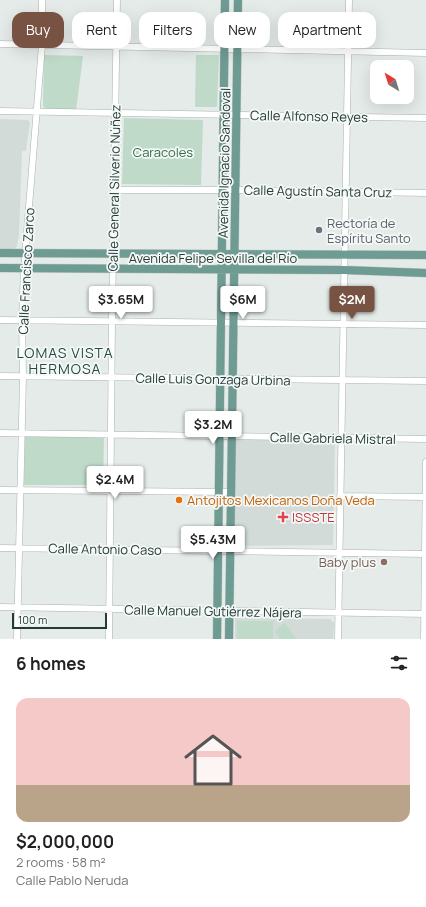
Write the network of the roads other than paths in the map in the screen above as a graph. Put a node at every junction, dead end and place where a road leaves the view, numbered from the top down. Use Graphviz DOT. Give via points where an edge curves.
graph roads {
  1 [pos="42,0"];
  2 [pos="117,0"];
  3 [pos="225,0"];
  4 [pos="238,0"];
  5 [pos="349,0"];
  6 [pos="42,12"];
  7 [pos="117,12"];
  8 [pos="0,44"];
  9 [pos="12,44"];
  10 [pos="131,47"];
  11 [pos="42,48"];
  12 [pos="116,48"];
  13 [pos="224,49"];
  14 [pos="237,49"];
  15 [pos="348,51"];
  16 [pos="426,53"];
  17 [pos="0,111"];
  18 [pos="36,111"];
  19 [pos="115,113"];
  20 [pos="224,114"];
  21 [pos="236,115"];
  22 [pos="347,116"];
  23 [pos="426,118"];
  24 [pos="114,190"];
  25 [pos="223,190"];
  26 [pos="235,190"];
  27 [pos="346,192"];
  28 [pos="426,193"];
  29 [pos="0,253"];
  30 [pos="25,253"];
  31 [pos="113,254"];
  32 [pos="222,254"];
  33 [pos="345,254"];
  34 [pos="234,255"];
  35 [pos="426,255"];
  36 [pos="0,268"];
  37 [pos="24,269"];
  38 [pos="112,269"];
  39 [pos="222,270"];
  40 [pos="234,270"];
  41 [pos="344,270"];
  42 [pos="426,273"];
  43 [pos="0,320"];
  44 [pos="22,320"];
  45 [pos="112,321"];
  46 [pos="221,323"];
  47 [pos="233,323"];
  48 [pos="343,324"];
  49 [pos="426,326"];
  50 [pos="0,376"];
  51 [pos="23,377"];
  52 [pos="111,378"];
  53 [pos="220,379"];
  54 [pos="233,379"];
  55 [pos="342,380"];
  56 [pos="426,381"];
  57 [pos="0,433"];
  58 [pos="22,433"];
  59 [pos="111,434"];
  60 [pos="220,436"];
  61 [pos="232,436"];
  62 [pos="341,438"];
  63 [pos="426,439"];
  64 [pos="426,462"];
  65 [pos="0,490"];
  66 [pos="21,490"];
  67 [pos="110,491"];
  68 [pos="219,492"];
  69 [pos="231,492"];
  70 [pos="340,496"];
  71 [pos="426,497"];
  72 [pos="0,548"];
  73 [pos="20,548"];
  74 [pos="110,550"];
  75 [pos="218,551"];
  76 [pos="230,551"];
  77 [pos="339,553"];
  78 [pos="425,554"];
  79 [pos="0,607"];
  80 [pos="18,608"];
  81 [pos="109,609"];
  82 [pos="217,611"];
  83 [pos="229,611"];
  84 [pos="338,613"];
  85 [pos="425,614"];
  86 [pos="17,639"];
  87 [pos="109,639"];
  88 [pos="217,639"];
  89 [pos="229,639"];
  90 [pos="338,639"];
  91 [pos="424,639"];
  1 -- 6 [label="street, Calle Francisco Zarco"];
  2 -- 7 [label="street, Calle General Silverio Núñez"];
  3 -- 13 [label="main road, Avenida Ignacio Sandoval"];
  4 -- 14 [label="main road, Avenida Ignacio Sandoval"];
  5 -- 15 [label="street"];
  8 -- 9 [label="street"];
  10 -- 13 [label="street"];
  11 -- 18 [label="street, Calle Francisco Zarco"];
  12 -- 19 [label="street, Calle General Silverio Núñez"];
  13 -- 14 [label="street"];
  13 -- 20 [label="main road, Avenida Ignacio Sandoval"];
  14 -- 15 [label="street"];
  14 -- 21 [label="main road, Avenida Ignacio Sandoval"];
  15 -- 16 [label="street"];
  15 -- 22 [label="street"];
  17 -- 18 [label="street, Calle Alfonso Reyes"];
  18 -- 19 [label="street, Calle Alfonso Reyes"];
  18 -- 30 [label="street, Calle Francisco Zarco"];
  19 -- 20 [label="street, Calle Alfonso Reyes"];
  19 -- 24 [label="street, Calle General Silverio Núñez"];
  20 -- 21 [label="street, Calle Alfonso Reyes"];
  20 -- 25 [label="main road, Avenida Ignacio Sandoval"];
  21 -- 22 [label="street, Calle Alfonso Reyes"];
  21 -- 26 [label="main road, Avenida Ignacio Sandoval"];
  22 -- 23 [label="street, Calle Alfonso Reyes"];
  22 -- 27 [label="street"];
  24 -- 25 [label="street, Calle Agustín Santa Cruz"];
  24 -- 31 [label="street, Calle General Silverio Núñez"];
  25 -- 26 [label="street, Calle Agustín Santa Cruz"];
  25 -- 32 [label="main road, Avenida Ignacio Sandoval"];
  26 -- 27 [label="street, Calle Agustín Santa Cruz"];
  26 -- 34 [label="main road, Avenida Ignacio Sandoval"];
  27 -- 28 [label="street, Calle Agustín Santa Cruz"];
  27 -- 33 [label="street"];
  29 -- 30 [label="main road, Avenida Felipe Sevilla del Río"];
  30 -- 31 [label="main road, Avenida Felipe Sevilla del Río"];
  30 -- 37 [label="street, Calle Francisco Zarco"];
  31 -- 32 [label="main road, Avenida Felipe Sevilla del Río"];
  31 -- 38 [label="street, Calle General Silverio Núñez"];
  32 -- 34 [label="main road, Avenida Felipe Sevilla del Río"];
  32 -- 39 [label="main road, Avenida Ignacio Sandoval"];
  33 -- 34 [label="main road, Avenida Felipe Sevilla del Río"];
  33 -- 35 [label="main road, Avenida Felipe Sevilla del Río"];
  33 -- 41 [label="street"];
  34 -- 40 [label="main road, Avenida Ignacio Sandoval"];
  36 -- 37 [label="main road, Avenida Felipe Sevilla del Río"];
  37 -- 38 [label="main road, Avenida Felipe Sevilla del Río"];
  37 -- 44 [label="street, Calle Francisco Zarco"];
  38 -- 39 [label="main road, Avenida Felipe Sevilla del Río"];
  38 -- 45 [label="street, Calle General Silverio Núñez"];
  39 -- 40 [label="main road, Avenida Felipe Sevilla del Río"];
  39 -- 46 [label="main road, Avenida Ignacio Sandoval"];
  40 -- 41 [label="main road, Avenida Felipe Sevilla del Río"];
  40 -- 47 [label="main road, Avenida Ignacio Sandoval"];
  41 -- 42 [label="main road, Avenida Felipe Sevilla del Río"];
  41 -- 48 [label="street"];
  43 -- 44 [label="street"];
  44 -- 45 [label="street"];
  44 -- 51 [label="street, Calle Francisco Zarco"];
  45 -- 46 [label="street"];
  45 -- 52 [label="street, Calle General Silverio Núñez"];
  46 -- 47 [label="street"];
  46 -- 53 [label="main road, Avenida Ignacio Sandoval"];
  47 -- 48 [label="street"];
  47 -- 54 [label="main road, Avenida Ignacio Sandoval"];
  48 -- 49 [label="street"];
  48 -- 55 [label="street"];
  50 -- 51 [label="street, Calle Luis Gonzaga Urbina"];
  51 -- 52 [label="street, Calle Luis Gonzaga Urbina"];
  51 -- 58 [label="street, Calle Francisco Zarco"];
  52 -- 53 [label="street, Calle Luis Gonzaga Urbina"];
  52 -- 59 [label="street, Calle General Silverio Núñez"];
  53 -- 54 [label="street, Calle Luis Gonzaga Urbina"];
  53 -- 60 [label="main road, Avenida Ignacio Sandoval"];
  54 -- 55 [label="street, Calle Luis Gonzaga Urbina"];
  54 -- 61 [label="main road, Avenida Ignacio Sandoval"];
  55 -- 56 [label="street, Calle Luis Gonzaga Urbina"];
  55 -- 62 [label="street"];
  57 -- 58 [label="street, Calle Gabriela Mistral"];
  58 -- 59 [label="street, Calle Gabriela Mistral"];
  58 -- 66 [label="street, Calle Francisco Zarco"];
  59 -- 60 [label="street, Calle Gabriela Mistral"];
  59 -- 67 [label="street, Calle General Silverio Núñez"];
  60 -- 61 [label="street, Calle Gabriela Mistral"];
  60 -- 68 [label="main road, Avenida Ignacio Sandoval"];
  61 -- 62 [label="street, Calle Gabriela Mistral"];
  61 -- 69 [label="main road, Avenida Ignacio Sandoval"];
  62 -- 63 [label="street, Calle Gabriela Mistral"];
  62 -- 70 [label="street"];
  64 -- 71 [label="street"];
  65 -- 66 [label="street"];
  66 -- 67 [label="street"];
  66 -- 73 [label="street, Calle Francisco Zarco"];
  67 -- 68 [label="street"];
  67 -- 74 [label="street, Calle General Silverio Núñez"];
  68 -- 69 [label="street"];
  68 -- 75 [label="main road, Avenida Ignacio Sandoval"];
  69 -- 76 [label="main road, Avenida Ignacio Sandoval"];
  70 -- 71 [label="street"];
  70 -- 77 [label="street"];
  71 -- 78 [label="street"];
  72 -- 73 [label="street, Calle Antonio Caso"];
  73 -- 74 [label="street, Calle Antonio Caso"];
  73 -- 80 [label="street, Calle Francisco Zarco"];
  74 -- 75 [label="street, Calle Antonio Caso"];
  74 -- 81 [label="street, Calle General Silverio Núñez"];
  75 -- 76 [label="street, Calle Antonio Caso"];
  75 -- 82 [label="main road, Avenida Ignacio Sandoval"];
  76 -- 77 [label="street, Calle Antonio Caso"];
  76 -- 83 [label="main road, Avenida Ignacio Sandoval"];
  77 -- 78 [label="street, Calle Antonio Caso"];
  77 -- 84 [label="street"];
  78 -- 85 [label="street"];
  79 -- 80 [label="street, Calle Manuel Gutiérrez Nájera"];
  80 -- 81 [label="street, Calle Manuel Gutiérrez Nájera"];
  80 -- 86 [label="street, Calle Francisco Zarco"];
  81 -- 82 [label="street, Calle Manuel Gutiérrez Nájera"];
  81 -- 87 [label="street, Calle General Silverio Núñez"];
  82 -- 83 [label="street, Calle Manuel Gutiérrez Nájera"];
  82 -- 88 [label="main road, Avenida Ignacio Sandoval"];
  83 -- 84 [label="street, Calle Manuel Gutiérrez Nájera"];
  83 -- 89 [label="main road, Avenida Ignacio Sandoval"];
  84 -- 85 [label="street, Calle Manuel Gutiérrez Nájera"];
  84 -- 90 [label="street"];
  85 -- 91 [label="street"];
}
